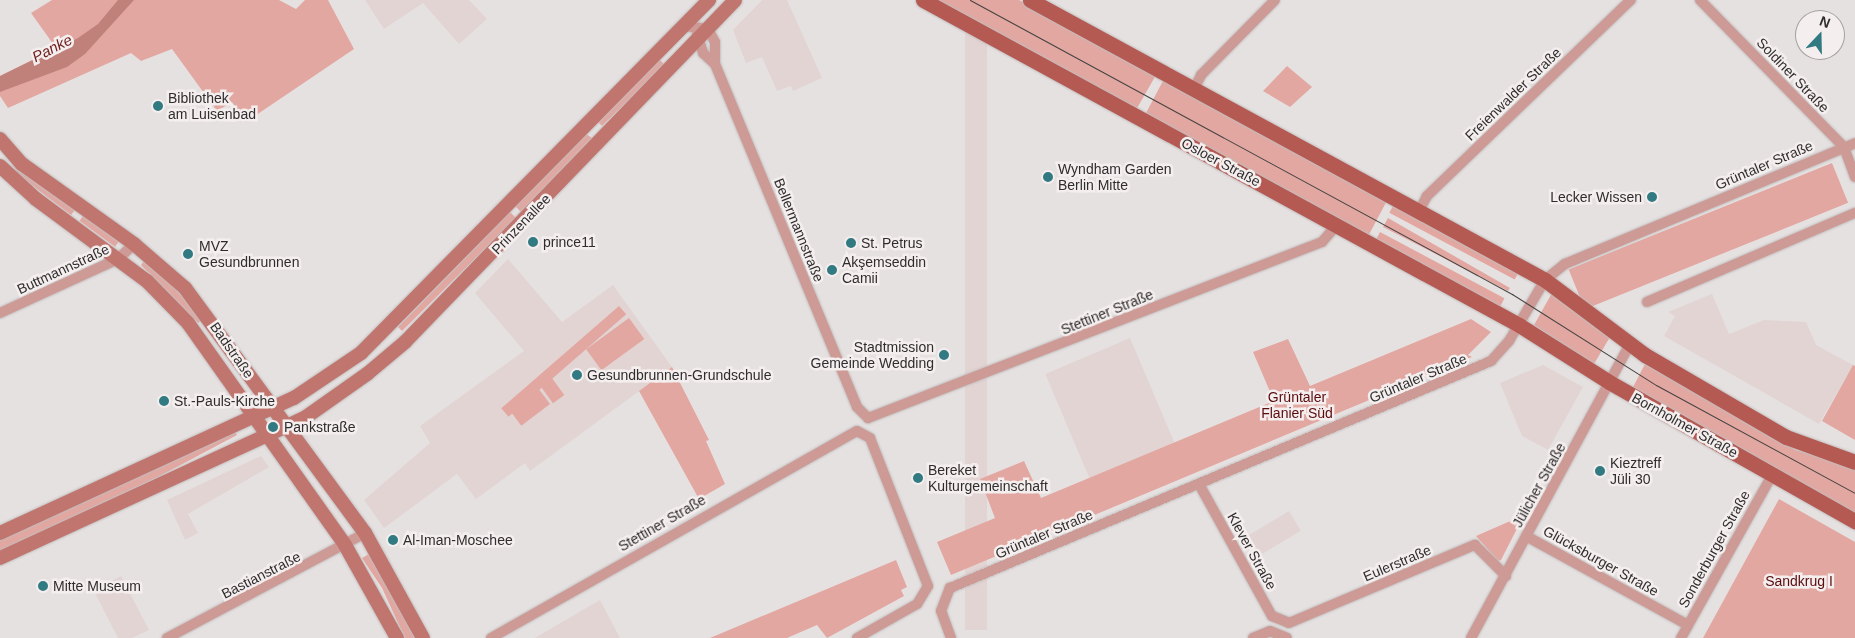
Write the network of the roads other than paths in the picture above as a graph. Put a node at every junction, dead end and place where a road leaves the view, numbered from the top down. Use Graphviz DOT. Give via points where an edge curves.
graph roads {
  1 [pos="709,0"];
  2 [pos="735,0"];
  3 [pos="923,0"];
  4 [pos="1030,0"];
  5 [pos="1275,0"];
  6 [pos="1631,0"];
  7 [pos="1700,0"];
  8 [pos="696,27"];
  9 [pos="715,64"];
  10 [pos="1194,89"];
  11 [pos="0,140"];
  12 [pos="1855,143"];
  13 [pos="1844,147"];
  14 [pos="0,166"];
  15 [pos="1855,177"];
  16 [pos="1419,211"];
  17 [pos="1855,214"];
  18 [pos="1337,225"];
  19 [pos="134,244"];
  20 [pos="118,259"];
  21 [pos="1545,280"];
  22 [pos="1647,302"];
  23 [pos="0,313"];
  24 [pos="1519,325"];
  25 [pos="1630,344"];
  26 [pos="1609,382"];
  27 [pos="274,406"];
  28 [pos="251,417"];
  29 [pos="881,417"];
  30 [pos="287,425"];
  31 [pos="264,436"];
  32 [pos="1855,462"];
  33 [pos="1772,474"];
  34 [pos="1199,484"];
  35 [pos="1855,521"];
  36 [pos="0,533"];
  37 [pos="365,533"];
  38 [pos="1526,536"];
  39 [pos="344,545"];
  40 [pos="0,558"];
  41 [pos="1506,576"];
  42 [pos="1289,623"];
  43 [pos="1688,625"];
  44 [pos="167,638"];
  45 [pos="397,638"];
  46 [pos="423,638"];
  47 [pos="492,638"];
  48 [pos="857,638"];
  49 [pos="952,638"];
  50 [pos="1253,638"];
  51 [pos="1287,638"];
  52 [pos="1471,638"];
  53 [pos="1681,638"];
  1 -- 8 [label="main road, Prinzenallee"];
  2 -- 8 [label="main road, Prinzenallee"];
  3 -- 18 [label="main road, Osloer Straße"];
  4 -- 10 [label="main road"];
  5 -- 10 [label="street" via="1201,75"];
  6 -- 16 [label="street, Freienwalder Straße" via="1427,196"];
  7 -- 13 [label="street, Soldiner Straße"];
  8 -- 9 [label="street, Bellermannstraße"];
  8 -- 9 [label="street, Bellermannstraße" via="715,42"];
  8 -- 27 [label="main road, Prinzenallee" via="361,353 318,385"];
  8 -- 30 [label="main road, Prinzenallee" via="405,342 330,402"];
  9 -- 29 [label="street, Bellermannstraße" via="857,407 868,418"];
  10 -- 16 [label="main road"];
  11 -- 19 [label="main road, Badstraße" via="22,164"];
  12 -- 13 [label="street, Grüntaler Straße"];
  13 -- 15 [label="street, Soldiner Straße"];
  13 -- 21 [label="street, Grüntaler Straße" via="1564,264"];
  14 -- 20 [label="main road, Badstraße" via="36,199"];
  16 -- 21 [label="main road"];
  17 -- 22 [label="street"];
  18 -- 24 [label="main road, Osloer Straße"];
  18 -- 29 [label="street, Stettiner Straße" via="1327,240"];
  19 -- 20 [label="street, Buttmannstraße"];
  19 -- 27 [label="main road, Badstraße" via="185,288"];
  20 -- 23 [label="street, Buttmannstraße"];
  20 -- 28 [label="main road, Badstraße" via="147,281 188,323"];
  21 -- 24 [label="street, Grüntaler Straße"];
  21 -- 25 [label="main road"];
  24 -- 26 [label="main road, Bornholmer Straße"];
  24 -- 34 [label="street, Grüntaler Straße" via="1491,361"];
  25 -- 26 [label="street, Jülicher Straße"];
  25 -- 32 [label="main road" via="1786,437"];
  26 -- 33 [label="main road, Bornholmer Straße"];
  26 -- 38 [label="street, Jülicher Straße"];
  27 -- 28 [label="main road, Prinzenallee"];
  27 -- 30 [label="main road, Badstraße"];
  28 -- 31 [label="main road, Badstraße"];
  28 -- 36 [label="main road"];
  30 -- 31 [label="main road, Prinzenallee"];
  30 -- 37 [label="main road, Badstraße"];
  31 -- 39 [label="main road, Badstraße"];
  31 -- 40 [label="main road"];
  33 -- 35 [label="main road, Bornholmer Straße"];
  33 -- 43 [label="street, Sonderburger Straße"];
  34 -- 42 [label="street, Klever Straße" via="1273,618"];
  34 -- 49 [label="street, Grüntaler Straße" via="950,588 942,602 942,614"];
  37 -- 39 [label="street, Bastianstraße"];
  37 -- 46 [label="main road, Badstraße"];
  38 -- 41 [label="street, Jülicher Straße"];
  38 -- 43 [label="street, Glücksburger Straße"];
  39 -- 44 [label="street, Bastianstraße"];
  39 -- 45 [label="main road, Badstraße"];
  41 -- 42 [label="street, Eulerstraße" via="1475,545"];
  41 -- 52 [label="street, Jülicher Straße"];
  43 -- 53 [label="street, Sonderburger Straße"];
  47 -- 48 [label="street, Stettiner Straße" via="847,433 860,431 870,438 928,581 926,594 917,604"];
  50 -- 51 [label="street" via="1270,631"];
}
